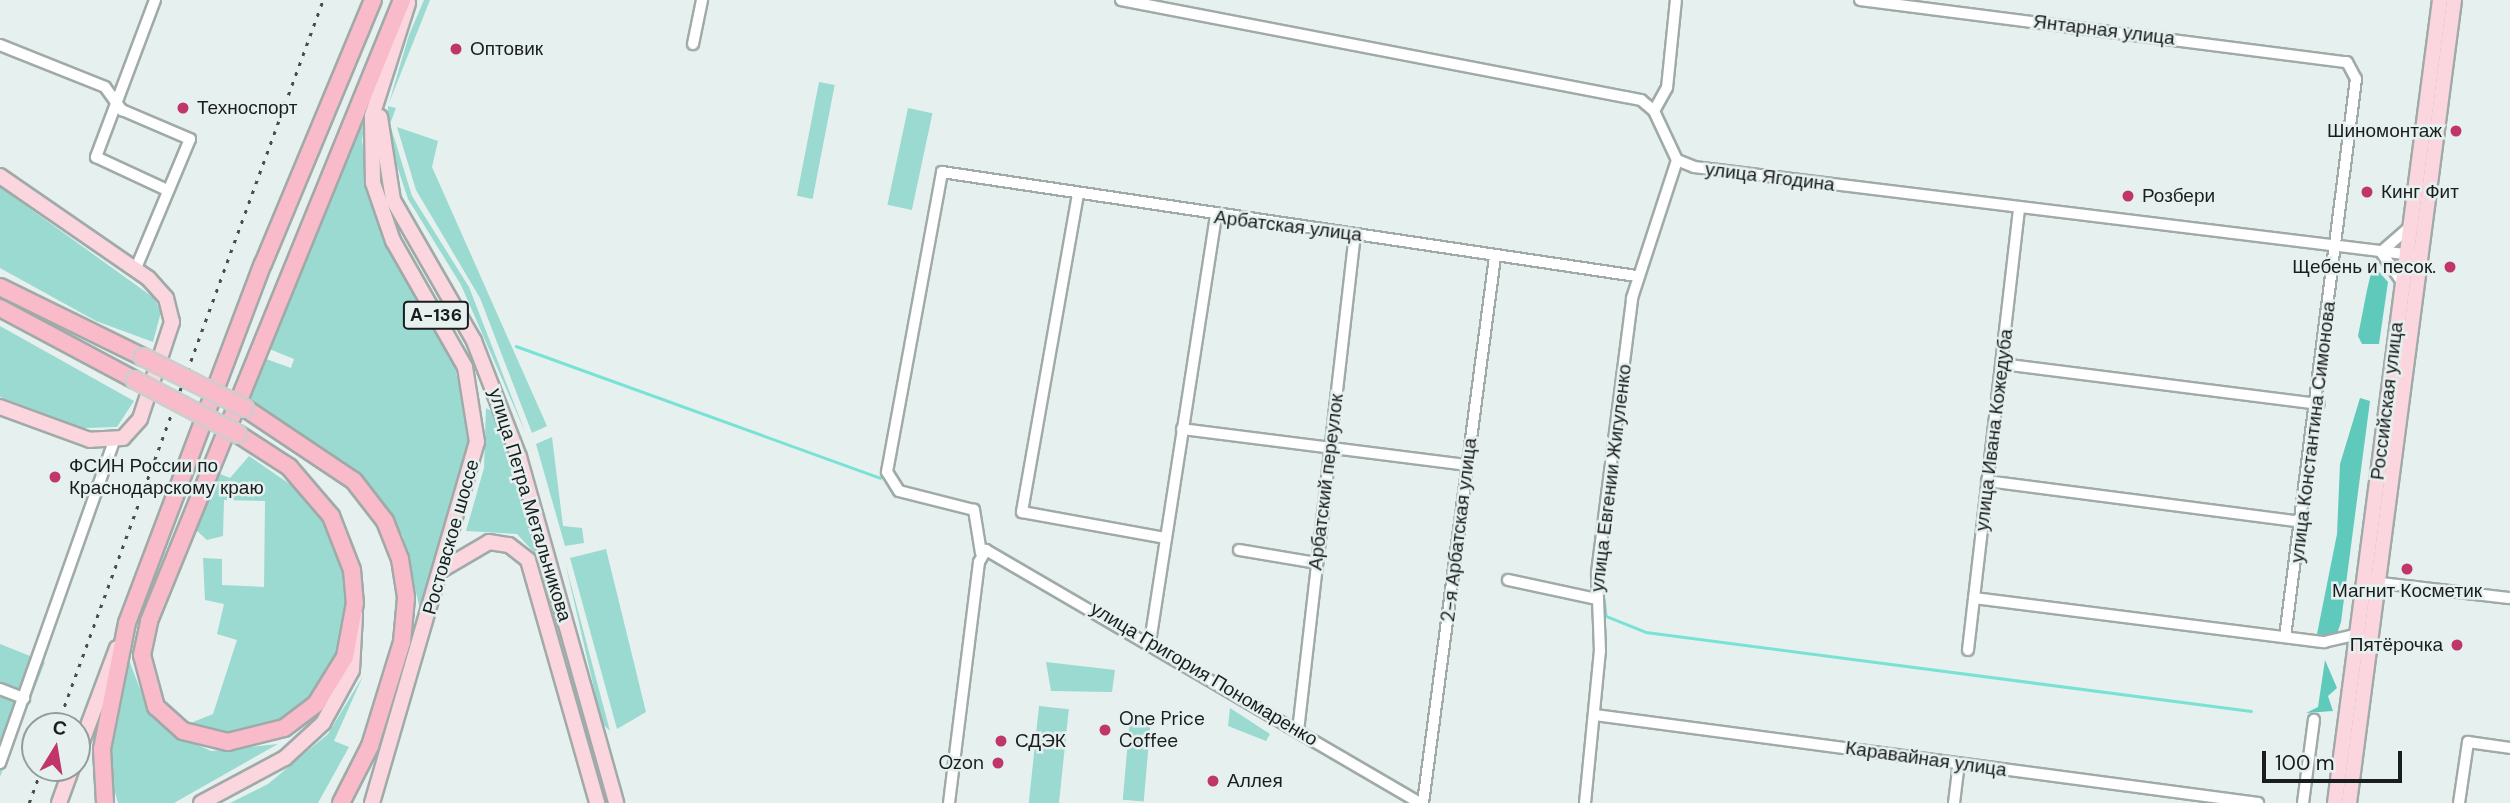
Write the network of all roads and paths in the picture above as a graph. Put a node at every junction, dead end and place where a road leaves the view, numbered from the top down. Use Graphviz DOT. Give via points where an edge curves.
graph roads {
  1 [pos="155,0"];
  2 [pos="373,0"];
  3 [pos="402,0"];
  4 [pos="409,0"];
  5 [pos="702,0"];
  6 [pos="1121,0"];
  7 [pos="1676,0"];
  8 [pos="1860,0"];
  9 [pos="1981,0"];
  10 [pos="2440,0"];
  11 [pos="2454,0"];
  12 [pos="1979,14"];
  13 [pos="693,44"];
  14 [pos="0,45"];
  15 [pos="2347,62"];
  16 [pos="387,64"];
  17 [pos="117,98"];
  18 [pos="1654,111"];
  19 [pos="1676,160"];
  20 [pos="0,176"];
  21 [pos="167,190"];
  22 [pos="1078,194"];
  23 [pos="2020,209"];
  24 [pos="1216,218"];
  25 [pos="2410,227"];
  26 [pos="1355,234"];
  27 [pos="2337,246"];
  28 [pos="2381,251"];
  29 [pos="2413,256"];
  30 [pos="1495,257"];
  31 [pos="136,268"];
  32 [pos="1636,276"];
  33 [pos="2402,282"];
  34 [pos="0,287"];
  35 [pos="0,308"];
  36 [pos="2002,364"];
  37 [pos="2318,404"];
  38 [pos="0,407"];
  39 [pos="1182,429"];
  40 [pos="114,441"];
  41 [pos="1331,447"];
  42 [pos="1467,465"];
  43 [pos="1987,481"];
  44 [pos="2302,522"];
  45 [pos="1166,538"];
  46 [pos="1239,550"];
  47 [pos="984,551"];
  48 [pos="1317,563"];
  49 [pos="442,570"];
  50 [pos="1508,580"];
  51 [pos="2371,581"];
  52 [pos="1597,598"];
  53 [pos="1974,598"];
  54 [pos="2510,598"];
  55 [pos="355,611"];
  56 [pos="127,623"];
  57 [pos="2358,634"];
  58 [pos="2285,636"];
  59 [pos="572,637"];
  60 [pos="1150,642"];
  61 [pos="555,647"];
  62 [pos="1968,650"];
  63 [pos="0,689"];
  64 [pos="24,698"];
  65 [pos="1595,715"];
  66 [pos="91,718"];
  67 [pos="2314,720"];
  68 [pos="1298,731"];
  69 [pos="2510,748"];
  70 [pos="0,762"];
  71 [pos="1959,764"];
  72 [pos="67,782"];
  73 [pos="59,803"];
  74 [pos="105,803"];
  75 [pos="201,803"];
  76 [pos="343,803"];
  77 [pos="372,803"];
  78 [pos="597,803"];
  79 [pos="616,803"];
  80 [pos="949,803"];
  81 [pos="1421,803"];
  82 [pos="1585,803"];
  83 [pos="1954,803"];
  84 [pos="2258,803"];
  85 [pos="2303,803"];
  86 [pos="2335,803"];
  87 [pos="2349,803"];
  88 [pos="2459,803"];
  1 -- 17 [label="street"];
  2 -- 56 [label="highway" via="263,264"];
  3 -- 55 [label="highway" via="183,533 142,655 156,707 183,731 237,741 294,722 332,683"];
  4 -- 16 [label="main road, Ростовское шоссе / А-136"];
  5 -- 13 [label="street"];
  6 -- 18 [label="street" via="1641,100"];
  7 -- 18 [label="street" via="1667,88"];
  8 -- 12 [label="street, Янтарная улица"];
  9 -- 12 [label="street"];
  10 -- 25 [label="main road, Российская улица"];
  11 -- 29 [label="main road, Российская улица"];
  12 -- 15 [label="street, Янтарная улица"];
  14 -- 17 [label="street" via="106,87"];
  15 -- 27 [label="street, улица Константина Симонова" via="2356,79"];
  16 -- 49 [label="main road, Ростовское шоссе / А-136" via="369,137 377,200 465,367 476,418 474,462"];
  16 -- 59 [label="main road, улица Петра Метальникова" via="379,134 393,200 491,377"];
  17 -- 21 [label="street" via="96,157"];
  17 -- 21 [label="street" via="122,110 190,139"];
  18 -- 19 [label="street"];
  19 -- 23 [label="street, улица Ягодина"];
  19 -- 32 [label="street, улица Евгении Жигуленко"];
  20 -- 31 [label="main road"];
  21 -- 31 [label="street"];
  22 -- 24 [label="street, Арбатская улица"];
  22 -- 45 [label="street" via="1022,512"];
  22 -- 47 [label="street, Арбатская улица" via="942,172 887,472 899,491 974,510"];
  23 -- 27 [label="street, улица Ягодина"];
  23 -- 36 [label="street, улица Ивана Кожедуба"];
  24 -- 26 [label="street, Арбатская улица"];
  24 -- 39 [label="street"];
  25 -- 28 [label="street"];
  25 -- 29 [label="main road, Российская улица"];
  26 -- 30 [label="street, Арбатская улица"];
  26 -- 41 [label="street, Арбатский переулок"];
  27 -- 28 [label="street, улица Ягодина"];
  27 -- 37 [label="street, улица Константина Симонова"];
  28 -- 29 [label="street, улица Ягодина"];
  28 -- 33 [label="street"];
  29 -- 33 [label="main road, Российская улица"];
  29 -- 51 [label="main road, Российская улица"];
  30 -- 32 [label="street, Арбатская улица"];
  30 -- 42 [label="street, 2-я Арбатская улица"];
  31 -- 40 [label="main road" via="166,298 171,334 140,419"];
  32 -- 52 [label="street, улица Евгении Жигуленко"];
  33 -- 51 [label="main road, Российская улица"];
  34 -- 76 [label="highway, bridge" via="245,408 354,481 385,521 400,559 406,598 402,642 353,787"];
  35 -- 55 [label="highway, bridge" via="238,434 289,467 331,516 352,570"];
  36 -- 37 [label="street"];
  36 -- 43 [label="street, улица Ивана Кожедуба"];
  37 -- 44 [label="street, улица Константина Симонова"];
  38 -- 40 [label="main road" via="90,440"];
  39 -- 41 [label="street"];
  39 -- 45 [label="street"];
  40 -- 64 [label="street"];
  41 -- 42 [label="street"];
  41 -- 48 [label="street, Арбатский переулок"];
  42 -- 81 [label="street, 2-я Арбатская улица"];
  43 -- 44 [label="street"];
  43 -- 53 [label="street, улица Ивана Кожедуба"];
  44 -- 58 [label="street, улица Константина Симонова"];
  45 -- 60 [label="street"];
  46 -- 48 [label="street"];
  47 -- 60 [label="street, улица Григория Пономаренко"];
  47 -- 80 [label="street"];
  48 -- 68 [label="street, Арбатский переулок"];
  49 -- 61 [label="main road, улица Петра Метальникова" via="489,542 516,549 533,570"];
  49 -- 77 [label="main road, Ростовское шоссе / А-136"];
  50 -- 52 [label="street"];
  51 -- 54 [label="street"];
  51 -- 57 [label="main road, Российская улица"];
  51 -- 87 [label="main road, Российская улица"];
  52 -- 65 [label="street, улица Евгении Жигуленко"];
  53 -- 58 [label="street"];
  53 -- 62 [label="street, улица Ивана Кожедуба"];
  55 -- 75 [label="main road" via="358,636 352,670 323,723 285,758"];
  56 -- 66 [label="main road"];
  56 -- 74 [label="highway" via="103,740"];
  57 -- 58 [label="street" via="2324,642"];
  57 -- 86 [label="main road, Российская улица"];
  59 -- 61 [label="main road, улица Петра Метальникова" via="558,638"];
  59 -- 79 [label="main road, улица Петра Метальникова"];
  60 -- 68 [label="street, улица Григория Пономаренко"];
  61 -- 78 [label="main road, улица Петра Метальникова"];
  63 -- 64 [label="street"];
  64 -- 70 [label="street"];
  65 -- 71 [label="street, Каравайная улица"];
  65 -- 82 [label="street, улица Евгении Жигуленко"];
  67 -- 85 [label="street"];
  68 -- 81 [label="street, улица Григория Пономаренко"];
  69 -- 88 [label="street" via="2468,742"];
  71 -- 83 [label="street"];
  71 -- 84 [label="street, Каравайная улица"];
  72 -- 73 [label="main road"];
}
